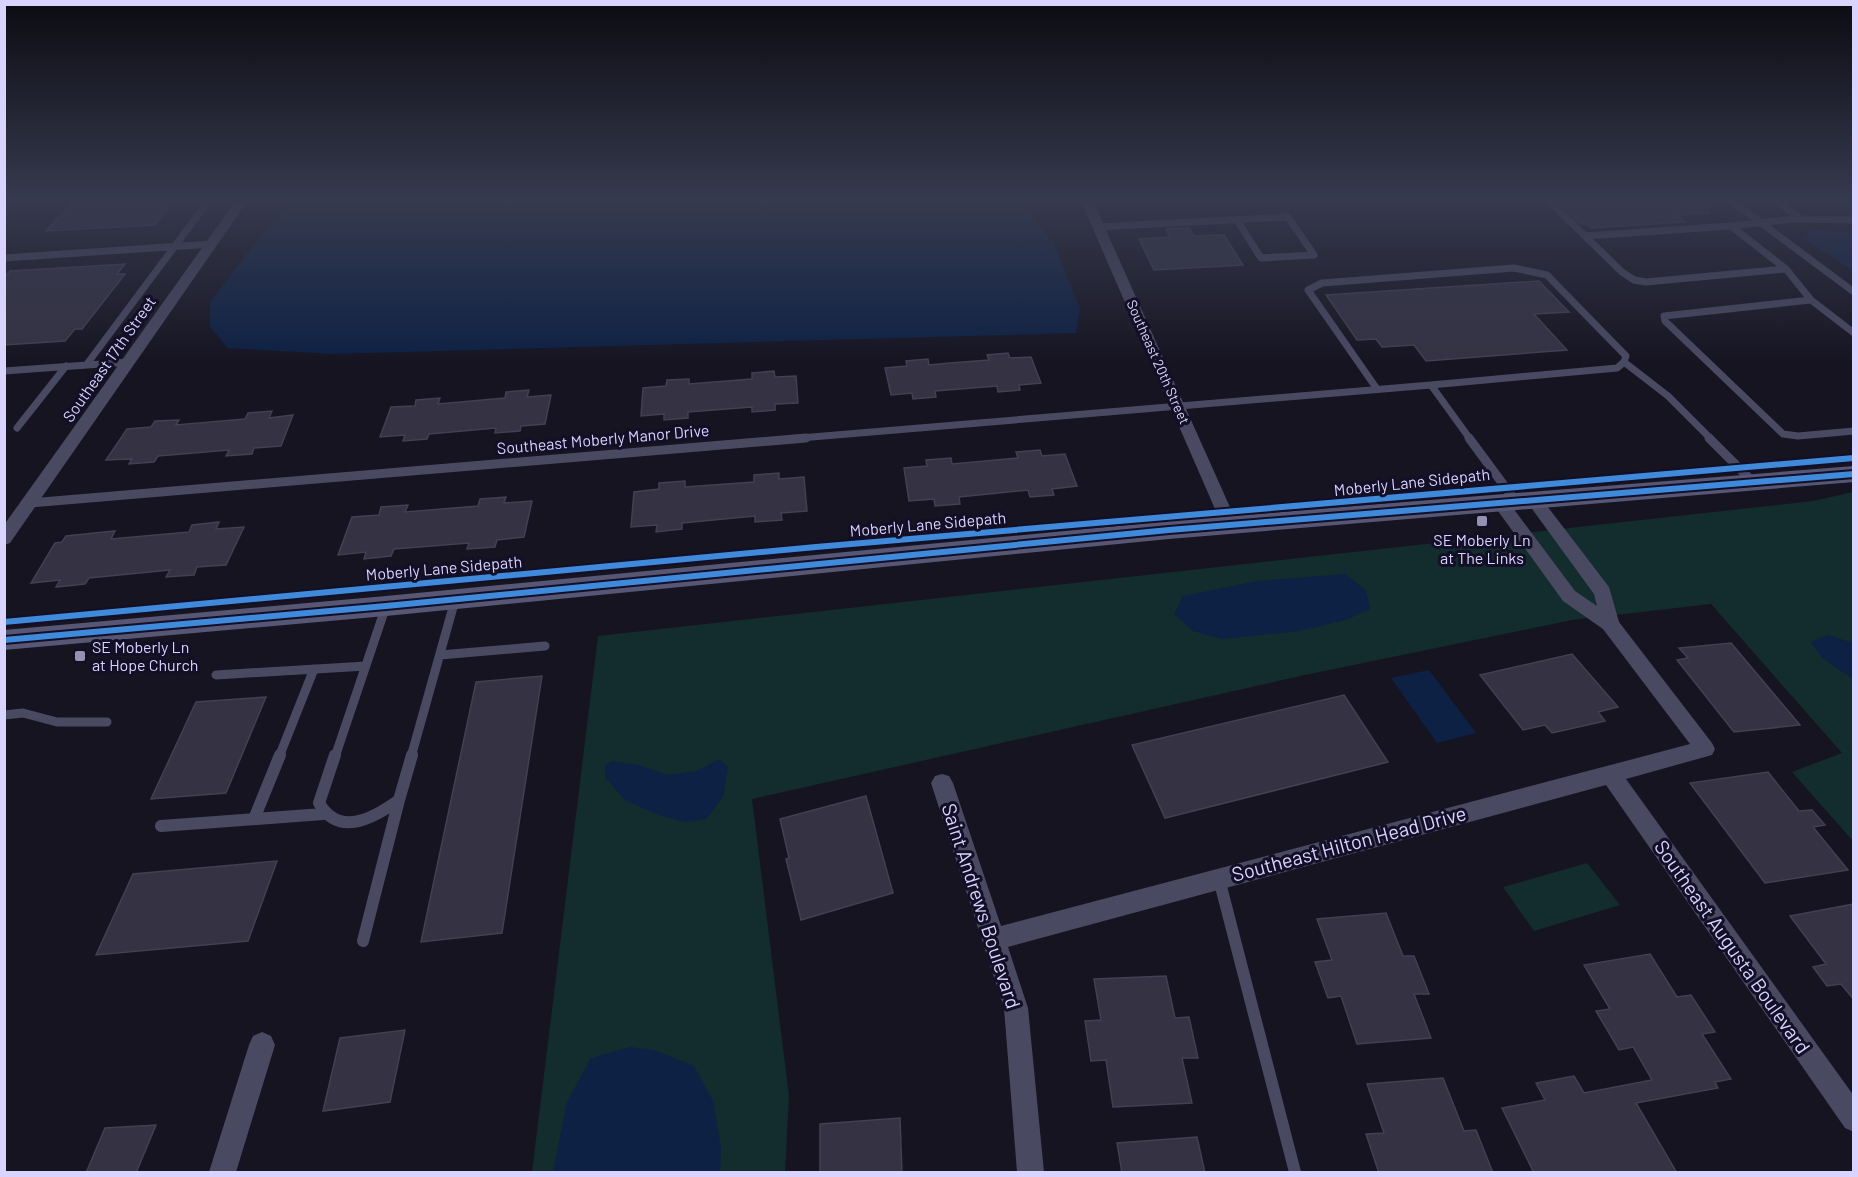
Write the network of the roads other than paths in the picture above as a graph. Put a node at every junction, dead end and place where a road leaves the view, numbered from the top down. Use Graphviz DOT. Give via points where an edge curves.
graph roads {
  1 [pos="62,254"];
  2 [pos="168,254"];
  3 [pos="205,254"];
  4 [pos="1110,254"];
  5 [pos="1258,254"];
  6 [pos="1313,254"];
  7 [pos="1603,254"];
  8 [pos="1767,254"];
  9 [pos="1803,254"];
  10 [pos="4,258"];
  11 [pos="1786,269"];
  12 [pos="1854,292"];
  13 [pos="1811,300"];
  14 [pos="1854,333"];
  15 [pos="129,362"];
  16 [pos="1624,362"];
  17 [pos="87,364"];
  18 [pos="66,366"];
  19 [pos="4,371"];
  20 [pos="1431,385"];
  21 [pos="1377,389"];
  22 [pos="1178,405"];
  23 [pos="17,428"];
  24 [pos="1854,431"];
  25 [pos="1854,474"];
  26 [pos="1754,483"];
  27 [pos="30,503"];
  28 [pos="1517,503"];
  29 [pos="1230,525"];
  30 [pos="4,539"];
  31 [pos="455,600"];
  32 [pos="386,606"];
  33 [pos="1610,624"];
  34 [pos="4,640"];
  35 [pos="545,646"];
  36 [pos="440,655"];
  37 [pos="366,666"];
  38 [pos="314,669"];
  39 [pos="216,675"];
  40 [pos="4,714"];
  41 [pos="107,722"];
  42 [pos="1611,775"];
  43 [pos="942,783"];
  44 [pos="399,800"];
  45 [pos="323,814"];
  46 [pos="254,819"];
  47 [pos="161,826"];
  48 [pos="1219,879"];
  49 [pos="993,939"];
  50 [pos="363,941"];
  51 [pos="262,1045"];
  52 [pos="1854,1119"];
  53 [pos="222,1173"];
  54 [pos="1030,1173"];
  55 [pos="1294,1173"];
  1 -- 10 [label="lane"];
  2 -- 17 [label="lane"];
  3 -- 15 [label="street, Southeast 17th Street"];
  4 -- 22 [label="street, Southeast 20th Street"];
  5 -- 6 [label="lane" via="1261,258"];
  7 -- 11 [label="lane" via="1634,280 1646,282"];
  8 -- 11 [label="lane"];
  9 -- 12 [label="lane"];
  11 -- 13 [label="lane"];
  13 -- 14 [label="lane"];
  13 -- 24 [label="lane" via="1664,316 1784,434"];
  15 -- 17 [label="lane"];
  15 -- 27 [label="street, Southeast 17th Street"];
  16 -- 20 [label="lane, Southeast Moberly Manor Drive" via="1617,368"];
  16 -- 21 [label="lane" via="1626,356 1547,275 1514,268 1322,283 1308,290"];
  16 -- 26 [label="lane" via="1668,396"];
  17 -- 18 [label="lane"];
  18 -- 19 [label="lane"];
  18 -- 23 [label="lane"];
  20 -- 21 [label="lane, Southeast Moberly Manor Drive"];
  20 -- 28 [label="lane"];
  21 -- 22 [label="lane, Southeast Moberly Manor Drive"];
  22 -- 27 [label="lane, Southeast Moberly Manor Drive"];
  22 -- 29 [label="street, Southeast 20th Street"];
  25 -- 26 [label="street"];
  26 -- 28 [label="street"];
  27 -- 30 [label="street, Southeast 17th Street"];
  28 -- 29 [label="street"];
  28 -- 33 [label="street" via="1569,596"];
  28 -- 33 [label="street" via="1603,592"];
  29 -- 31 [label="street"];
  31 -- 32 [label="street"];
  31 -- 36 [label="lane"];
  32 -- 34 [label="street"];
  32 -- 37 [label="lane"];
  33 -- 42 [label="street, Southeast Hilton Head Drive" via="1705,748"];
  35 -- 36 [label="lane"];
  36 -- 44 [label="lane"];
  37 -- 38 [label="lane"];
  37 -- 45 [label="lane" via="319,803"];
  38 -- 39 [label="lane"];
  38 -- 46 [label="lane"];
  40 -- 41 [label="lane" via="23,713 57,722"];
  42 -- 48 [label="street, Southeast Hilton Head Drive"];
  42 -- 52 [label="street, Southeast Augusta Boulevard"];
  43 -- 49 [label="street, Saint Andrews Boulevard"];
  44 -- 45 [label="lane" via="384,812 363,820 332,821"];
  44 -- 50 [label="lane"];
  45 -- 46 [label="lane"];
  46 -- 47 [label="lane"];
  48 -- 49 [label="street, Southeast Hilton Head Drive"];
  48 -- 55 [label="lane"];
  49 -- 54 [label="street, Saint Andrews Boulevard" via="1016,1008"];
  51 -- 53 [label="street"];
}
